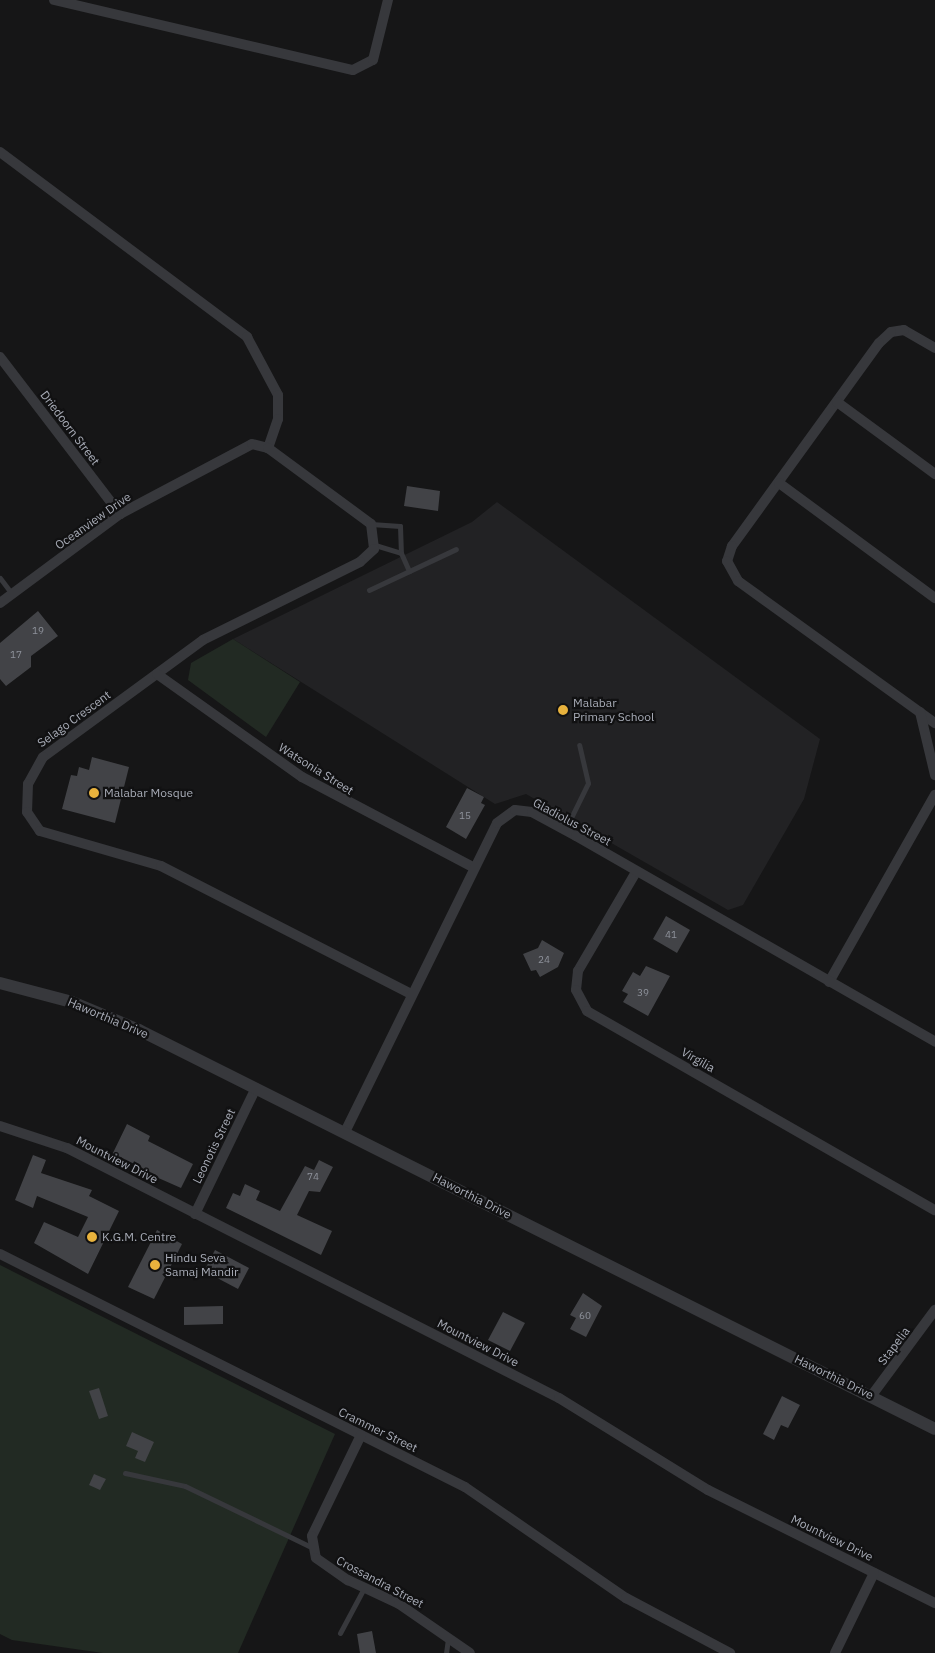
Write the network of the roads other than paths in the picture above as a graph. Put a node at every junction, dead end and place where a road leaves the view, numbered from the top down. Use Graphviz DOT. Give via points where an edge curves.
graph roads {
  1 [pos="54,0"];
  2 [pos="388,0"];
  3 [pos="0,152"];
  4 [pos="935,348"];
  5 [pos="0,357"];
  6 [pos="837,402"];
  7 [pos="264,446"];
  8 [pos="935,474"];
  9 [pos="778,483"];
  10 [pos="120,514"];
  11 [pos="371,524"];
  12 [pos="375,545"];
  13 [pos="456,549"];
  14 [pos="401,553"];
  15 [pos="409,571"];
  16 [pos="0,578"];
  17 [pos="369,590"];
  18 [pos="12,594"];
  19 [pos="935,598"];
  20 [pos="0,603"];
  21 [pos="157,674"];
  22 [pos="920,712"];
  23 [pos="935,723"];
  24 [pos="579,745"];
  25 [pos="935,775"];
  26 [pos="935,795"];
  27 [pos="565,830"];
  28 [pos="473,868"];
  29 [pos="636,872"];
  30 [pos="829,982"];
  31 [pos="0,983"];
  32 [pos="411,994"];
  33 [pos="935,1042"];
  34 [pos="256,1088"];
  35 [pos="0,1126"];
  36 [pos="345,1132"];
  37 [pos="935,1210"];
  38 [pos="196,1214"];
  39 [pos="0,1254"];
  40 [pos="935,1310"];
  41 [pos="872,1395"];
  42 [pos="935,1429"];
  43 [pos="361,1435"];
  44 [pos="125,1473"];
  45 [pos="311,1547"];
  46 [pos="874,1573"];
  47 [pos="364,1588"];
  48 [pos="935,1603"];
  49 [pos="340,1633"];
  50 [pos="448,1637"];
  51 [pos="446,1653"];
  52 [pos="470,1653"];
  53 [pos="730,1653"];
  54 [pos="835,1653"];
  1 -- 2 [label="street" via="353,70 373,60"];
  3 -- 7 [label="street" via="246,336 278,395 278,419"];
  4 -- 6 [label="street" via="910,331 891,332"];
  5 -- 10 [label="street, Driedoorn Street"];
  6 -- 8 [label="street"];
  6 -- 9 [label="street"];
  7 -- 10 [label="street, Oceanview Drive" via="241,446"];
  7 -- 11 [label="street"];
  9 -- 19 [label="street"];
  9 -- 22 [label="street" via="729,550 729,570"];
  10 -- 18 [label="street, Oceanview Drive"];
  11 -- 12 [label="street"];
  11 -- 14 [label="lane" via="400,526"];
  12 -- 14 [label="lane"];
  12 -- 21 [label="street, Selago Crescent" via="360,562 203,640"];
  13 -- 15 [label="lane"];
  14 -- 15 [label="lane"];
  15 -- 17 [label="lane"];
  16 -- 18 [label="lane"];
  18 -- 20 [label="street, Oceanview Drive"];
  21 -- 28 [label="street, Watsonia Street" via="302,777"];
  21 -- 32 [label="street, Selago Crescent" via="34,767 28,784 27,812 40,831 161,866"];
  22 -- 23 [label="street"];
  22 -- 25 [label="street"];
  24 -- 27 [label="lane" via="588,783"];
  26 -- 30 [label="street"];
  27 -- 28 [label="street, Gladiolus Street" via="532,812 515,810 497,823"];
  27 -- 29 [label="street, Gladiolus Street"];
  28 -- 32 [label="street, Gladiolus Street"];
  29 -- 30 [label="street, Gladiolus Street"];
  29 -- 37 [label="street, Virgilia" via="578,972 576,990 587,1011"];
  30 -- 33 [label="street, Gladiolus Street"];
  31 -- 34 [label="street, Haworthia Drive" via="99,1012"];
  32 -- 36 [label="street, Gladiolus Street"];
  34 -- 36 [label="street, Haworthia Drive"];
  34 -- 38 [label="street, Leonotis Street"];
  35 -- 38 [label="street, Mountview Drive" via="67,1148"];
  36 -- 41 [label="street, Haworthia Drive"];
  38 -- 46 [label="street, Mountview Drive" via="559,1398 708,1490"];
  39 -- 43 [label="street, Crammer Street"];
  40 -- 41 [label="street, Stapelia"];
  41 -- 42 [label="street, Haworthia Drive"];
  43 -- 45 [label="street" via="312,1536"];
  43 -- 53 [label="street, Crammer Street" via="482,1496 626,1598"];
  44 -- 45 [label="lane" via="185,1486"];
  45 -- 47 [label="street, Crossandra Street" via="327,1569"];
  46 -- 48 [label="street, Mountview Drive"];
  46 -- 54 [label="street"];
  47 -- 49 [label="lane"];
  47 -- 50 [label="street, Crossandra Street"];
  50 -- 51 [label="lane"];
  50 -- 52 [label="street, Crossandra Street"];
}
